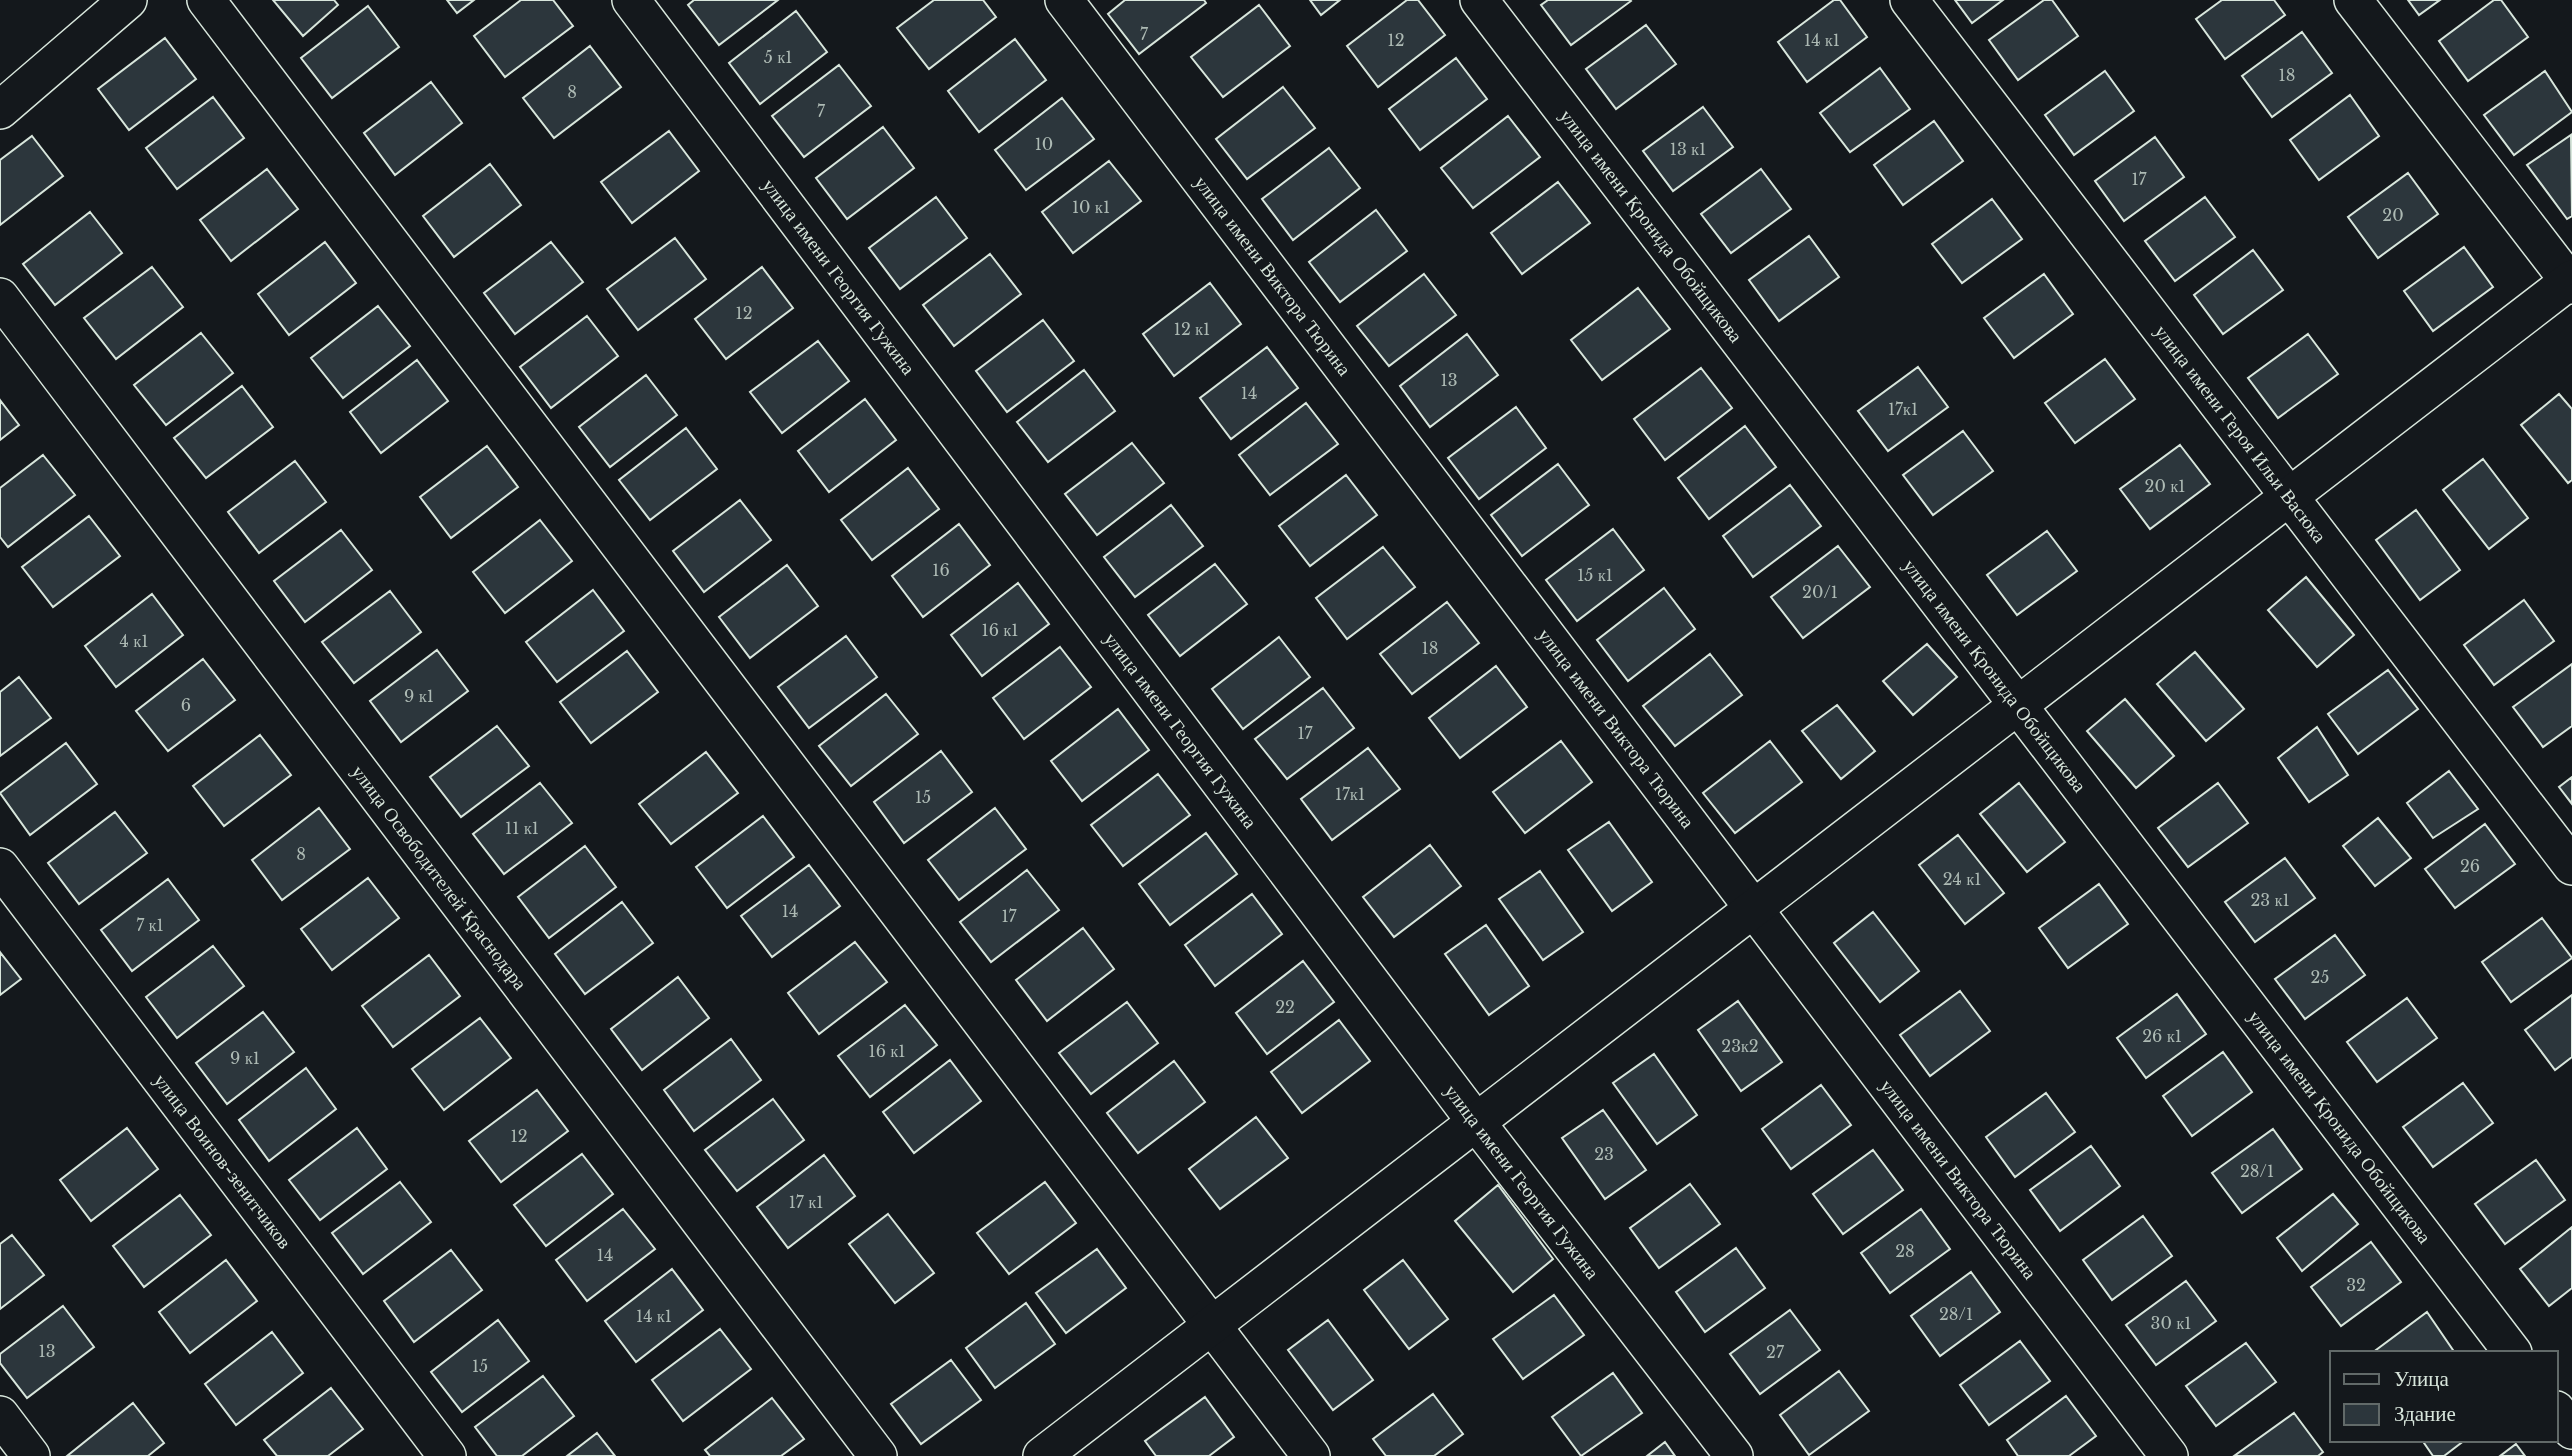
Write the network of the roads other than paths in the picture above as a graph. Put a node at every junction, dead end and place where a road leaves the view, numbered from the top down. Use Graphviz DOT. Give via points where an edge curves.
graph roads {
  1 [pos="128,0"];
  2 [pos="206,0"];
  3 [pos="631,0"];
  4 [pos="1064,0"];
  5 [pos="1479,0"];
  6 [pos="1909,0"];
  7 [pos="2353,0"];
  8 [pos="0,110"];
  9 [pos="2571,281"];
  10 [pos="0,297"];
  11 [pos="2289,496"];
  12 [pos="2017,705"];
  13 [pos="2572,866"];
  14 [pos="0,867"];
  15 [pos="1753,909"];
  16 [pos="1476,1122"];
  17 [pos="1212,1326"];
  18 [pos="2511,1351"];
  19 [pos="2558,1412"];
  20 [pos="0,1415"];
  21 [pos="2572,1430"];
  22 [pos="31,1456"];
  23 [pos="447,1456"];
  24 [pos="878,1456"];
  25 [pos="1042,1456"];
  26 [pos="1311,1456"];
  27 [pos="1734,1456"];
  28 [pos="2169,1456"];
  1 -- 8 [label="street"];
  2 -- 17 [label="street"];
  3 -- 16 [label="street, улица имени Георгия Гужина"];
  4 -- 15 [label="street, улица имени Виктора Тюрина"];
  5 -- 12 [label="street, улица имени Кронида Обойщикова"];
  6 -- 11 [label="street, улица имени Героя Ильи Васюка"];
  7 -- 9 [label="street"];
  9 -- 11 [label="street"];
  10 -- 24 [label="street, улица Освободителей Краснодара"];
  11 -- 12 [label="street"];
  11 -- 13 [label="street, улица имени Героя Ильи Васюка"];
  12 -- 15 [label="street"];
  12 -- 18 [label="street, улица имени Кронида Обойщикова"];
  14 -- 23 [label="street, улица Воинов-зенитчиков"];
  15 -- 16 [label="street"];
  15 -- 28 [label="street, улица имени Виктора Тюрина"];
  16 -- 17 [label="street"];
  16 -- 27 [label="street, улица имени Георгия Гужина"];
  17 -- 25 [label="street"];
  17 -- 26 [label="street"];
  19 -- 21 [label="street"];
  20 -- 22 [label="street"];
}
